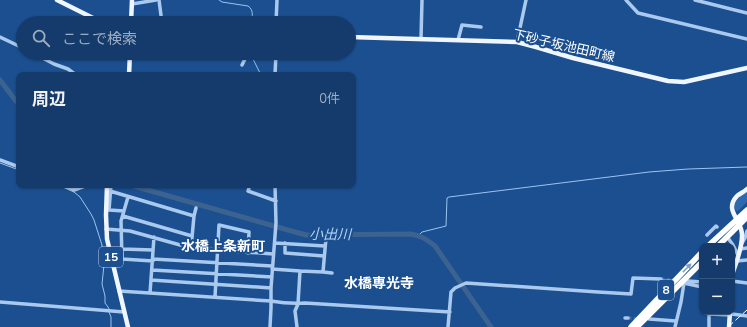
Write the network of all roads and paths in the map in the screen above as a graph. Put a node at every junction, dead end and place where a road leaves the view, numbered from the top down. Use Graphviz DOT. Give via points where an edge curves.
graph roads {
  1 [pos="57,0"];
  2 [pos="158,0"];
  3 [pos="277,0"];
  4 [pos="422,0"];
  5 [pos="526,0"];
  6 [pos="626,0"];
  7 [pos="695,0"];
  8 [pos="132,2"];
  9 [pos="747,13"];
  10 [pos="89,16"];
  11 [pos="131,16"];
  12 [pos="161,16"];
  13 [pos="276,16"];
  14 [pos="481,27"];
  15 [pos="0,37"];
  16 [pos="356,37"];
  17 [pos="421,39"];
  18 [pos="458,40"];
  19 [pos="747,40"];
  20 [pos="517,42"];
  21 [pos="16,45"];
  22 [pos="46,60"];
  23 [pos="130,60"];
  24 [pos="244,60"];
  25 [pos="276,60"];
  26 [pos="242,65"];
  27 [pos="747,68"];
  28 [pos="72,72"];
  29 [pos="129,72"];
  30 [pos="275,72"];
  31 [pos="0,160"];
  32 [pos="16,166"];
  33 [pos="69,188"];
  34 [pos="80,188"];
  35 [pos="107,188"];
  36 [pos="110,188"];
  37 [pos="249,188"];
  38 [pos="275,188"];
  39 [pos="747,189"];
  40 [pos="110,191"];
  41 [pos="128,197"];
  42 [pos="276,201"];
  43 [pos="196,208"];
  44 [pos="747,210"];
  45 [pos="123,213"];
  46 [pos="194,216"];
  47 [pos="747,217"];
  48 [pos="738,221"];
  49 [pos="717,227"];
  50 [pos="106,229"];
  51 [pos="121,230"];
  52 [pos="747,231"];
  53 [pos="707,235"];
  54 [pos="192,236"];
  55 [pos="154,237"];
  56 [pos="326,238"];
  57 [pos="728,238"];
  58 [pos="274,242"];
  59 [pos="285,243"];
  60 [pos="712,243"];
  61 [pos="720,243"];
  62 [pos="325,246"];
  63 [pos="740,246"];
  64 [pos="191,248"];
  65 [pos="747,248"];
  66 [pos="122,249"];
  67 [pos="153,250"];
  68 [pos="217,250"];
  69 [pos="248,253"];
  70 [pos="273,254"];
  71 [pos="699,255"];
  72 [pos="738,255"];
  73 [pos="324,256"];
  74 [pos="153,260"];
  75 [pos="747,260"];
  76 [pos="736,261"];
  77 [pos="216,263"];
  78 [pos="735,264"];
  79 [pos="699,265"];
  80 [pos="272,268"];
  81 [pos="152,270"];
  82 [pos="300,271"];
  83 [pos="323,272"];
  84 [pos="332,273"];
  85 [pos="216,274"];
  86 [pos="272,277"];
  87 [pos="661,279"];
  88 [pos="151,280"];
  89 [pos="688,281"];
  90 [pos="735,281"];
  91 [pos="699,282"];
  92 [pos="747,282"];
  93 [pos="215,284"];
  94 [pos="699,286"];
  95 [pos="271,288"];
  96 [pos="119,291"];
  97 [pos="150,293"];
  98 [pos="215,297"];
  99 [pos="271,301"];
  100 [pos="0,302"];
  101 [pos="298,304"];
  102 [pos="124,312"];
  103 [pos="450,312"];
  104 [pos="735,314"];
  105 [pos="709,315"];
  106 [pos="730,315"];
  107 [pos="747,316"];
  108 [pos="649,319"];
  109 [pos="676,321"];
  110 [pos="128,327"];
  111 [pos="270,327"];
  112 [pos="297,327"];
  113 [pos="448,327"];
  114 [pos="631,327"];
  115 [pos="637,327"];
  116 [pos="675,327"];
  117 [pos="709,327"];
  118 [pos="729,327"];
  1 -- 10 [label="main road"];
  2 -- 8 [label="street"];
  2 -- 12 [label="street"];
  3 -- 13 [label="street"];
  4 -- 17 [label="street"];
  5 -- 20 [label="street"];
  6 -- 19 [label="street" via="638,13"];
  7 -- 9 [label="street"];
  8 -- 11 [label="main road"];
  14 -- 18 [label="street" via="462,25"];
  15 -- 21 [label="street"];
  16 -- 17 [label="main road, 下砂子坂池田町線"];
  17 -- 18 [label="main road, 下砂子坂池田町線"];
  18 -- 20 [label="main road, 下砂子坂池田町線"];
  20 -- 27 [label="main road, 下砂子坂池田町線" via="678,83"];
  22 -- 28 [label="street"];
  23 -- 29 [label="main road"];
  24 -- 26 [label="street"];
  25 -- 30 [label="street"];
  31 -- 32 [label="street"];
  33 -- 34 [label="street"];
  35 -- 50 [label="main road, 15"];
  36 -- 40 [label="street"];
  37 -- 42 [label="street" via="248,191"];
  38 -- 42 [label="street"];
  39 -- 48 [label="main road" via="736,197 732,205 731,210"];
  40 -- 41 [label="street"];
  40 -- 45 [label="street" via="109,210"];
  41 -- 45 [label="street"];
  41 -- 46 [label="street"];
  42 -- 58 [label="street"];
  43 -- 46 [label="street"];
  44 -- 48 [label="highway"];
  45 -- 51 [label="street"];
  45 -- 54 [label="street"];
  46 -- 54 [label="street"];
  47 -- 48 [label="highway"];
  48 -- 60 [label="highway"];
  48 -- 61 [label="highway"];
  48 -- 63 [label="main road" via="742,235"];
  49 -- 53 [label="street"];
  50 -- 51 [label="street"];
  50 -- 96 [label="main road, 15"];
  51 -- 55 [label="street"];
  51 -- 66 [label="street"];
  52 -- 63 [label="street"];
  54 -- 64 [label="street"];
  55 -- 64 [label="street"];
  55 -- 67 [label="street"];
  56 -- 62 [label="street"];
  57 -- 72 [label="street" via="734,244"];
  58 -- 59 [label="street"];
  58 -- 70 [label="street"];
  59 -- 62 [label="street"];
  59 -- 73 [label="street" via="284,253"];
  62 -- 73 [label="street"];
  63 -- 65 [label="street"];
  63 -- 72 [label="main road"];
  64 -- 68 [label="street"];
  66 -- 67 [label="street"];
  66 -- 74 [label="street" via="122,259"];
  67 -- 74 [label="street"];
  68 -- 69 [label="street"];
  68 -- 69 [label="street" via="219,225 249,232"];
  68 -- 77 [label="street"];
  69 -- 70 [label="street"];
  70 -- 80 [label="street"];
  114 -- 71 [label="highway, 8, one-way"];
  72 -- 76 [label="main road"];
  73 -- 83 [label="street"];
  74 -- 77 [label="street"];
  74 -- 81 [label="street"];
  75 -- 76 [label="street"];
  76 -- 78 [label="main road"];
  77 -- 80 [label="street"];
  77 -- 85 [label="street"];
  79 -- 115 [label="highway, 8"];
  80 -- 82 [label="street"];
  80 -- 86 [label="street"];
  81 -- 85 [label="street"];
  81 -- 88 [label="street"];
  82 -- 83 [label="street"];
  82 -- 101 [label="street"];
  83 -- 84 [label="street"];
  85 -- 86 [label="street"];
  85 -- 93 [label="street"];
  86 -- 95 [label="street"];
  87 -- 103 [label="street" via="633,278 631,294 466,284 451,292"];
  88 -- 93 [label="street"];
  88 -- 97 [label="street"];
  89 -- 91 [label="street"];
  90 -- 92 [label="street"];
  93 -- 95 [label="street"];
  93 -- 98 [label="street"];
  94 -- 109 [label="street" via="684,283"];
  95 -- 99 [label="street"];
  96 -- 97 [label="street"];
  96 -- 102 [label="main road, 15"];
  97 -- 98 [label="street"];
  98 -- 99 [label="street"];
  99 -- 101 [label="street"];
  99 -- 111 [label="street"];
  100 -- 102 [label="street"];
  101 -- 103 [label="street"];
  101 -- 112 [label="street" via="295,311"];
  102 -- 110 [label="main road, 15"];
  103 -- 113 [label="street"];
  104 -- 107 [label="street"];
  105 -- 117 [label="street"];
  106 -- 118 [label="main road"];
  108 -- 109 [label="street"];
  109 -- 116 [label="street"];
}
